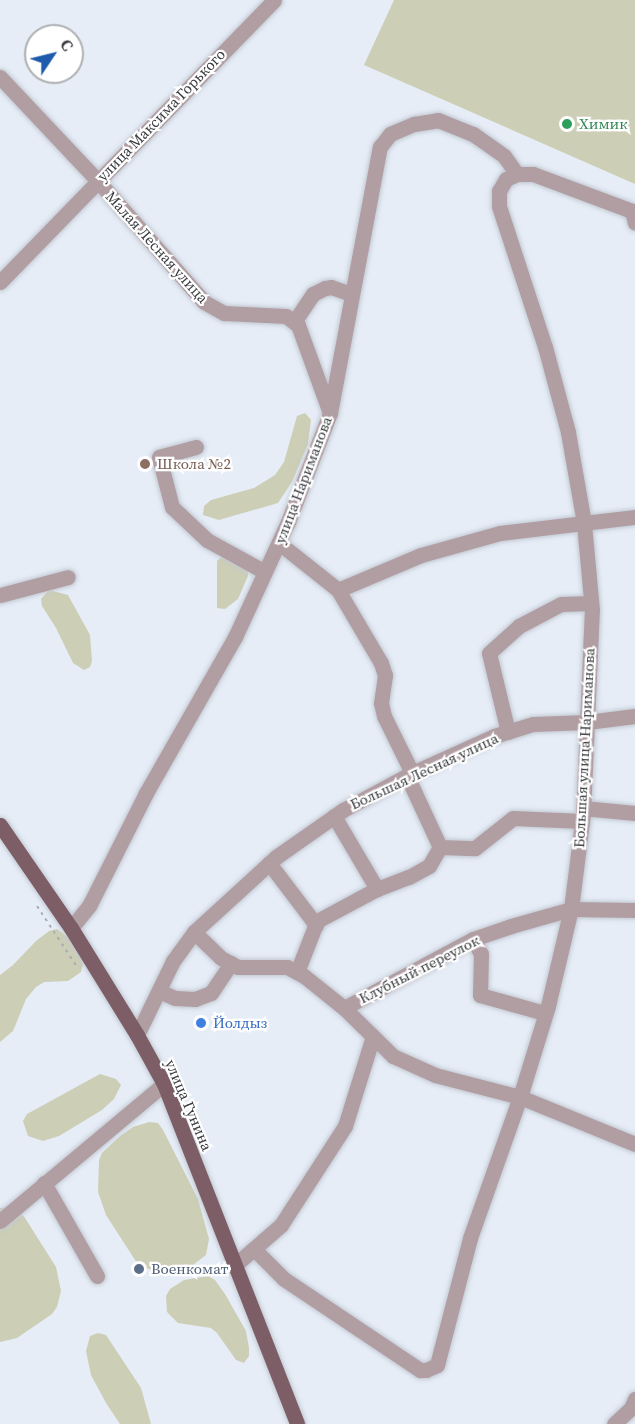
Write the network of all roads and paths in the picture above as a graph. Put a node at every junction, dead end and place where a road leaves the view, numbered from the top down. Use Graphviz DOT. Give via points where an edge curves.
graph roads {
  1 [pos="274,0"];
  2 [pos="0,77"];
  3 [pos="512,177"];
  4 [pos="97,180"];
  5 [pos="635,223"];
  6 [pos="0,282"];
  7 [pos="351,294"];
  8 [pos="294,322"];
  9 [pos="330,413"];
  10 [pos="196,447"];
  11 [pos="635,517"];
  12 [pos="584,523"];
  13 [pos="279,543"];
  14 [pos="265,572"];
  15 [pos="68,577"];
  16 [pos="338,590"];
  17 [pos="0,595"];
  18 [pos="591,603"];
  19 [pos="635,716"];
  20 [pos="586,722"];
  21 [pos="508,732"];
  22 [pos="410,775"];
  23 [pos="635,813"];
  24 [pos="583,815"];
  25 [pos="334,816"];
  26 [pos="0,825"];
  27 [pos="440,847"];
  28 [pos="269,862"];
  29 [pos="377,889"];
  30 [pos="570,909"];
  31 [pos="635,910"];
  32 [pos="316,924"];
  33 [pos="71,928"];
  34 [pos="194,932"];
  35 [pos="473,939"];
  36 [pos="231,963"];
  37 [pos="297,972"];
  38 [pos="159,991"];
  39 [pos="344,1008"];
  40 [pos="545,1013"];
  41 [pos="137,1035"];
  42 [pos="373,1036"];
  43 [pos="164,1084"];
  44 [pos="520,1097"];
  45 [pos="635,1144"];
  46 [pos="44,1183"];
  47 [pos="0,1221"];
  48 [pos="254,1249"];
  49 [pos="235,1265"];
  50 [pos="97,1276"];
  51 [pos="635,1399"];
  52 [pos="297,1424"];
  53 [pos="614,1424"];
  1 -- 4 [label="street, улица Максима Горького"];
  2 -- 4 [label="street, Малая Лесная улица"];
  3 -- 5 [label="street" via="533,174 632,211"];
  3 -- 7 [label="street, улица Нариманова" via="504,156 473,134 438,120 390,134 381,147"];
  3 -- 12 [label="street, Большая улица Нариманова" via="499,191 499,206 567,426"];
  4 -- 6 [label="street, улица Максима Горького"];
  4 -- 8 [label="street, Малая Лесная улица" via="204,302 224,313 279,315"];
  7 -- 8 [label="street" via="325,288 313,294"];
  7 -- 9 [label="street, улица Нариманова"];
  8 -- 9 [label="street"];
  9 -- 13 [label="street, улица Нариманова"];
  10 -- 14 [label="street" via="159,457 172,507 207,540"];
  11 -- 12 [label="street"];
  12 -- 16 [label="street" via="501,533 421,555"];
  12 -- 18 [label="street, Большая улица Нариманова"];
  13 -- 14 [label="street, улица Нариманова"];
  13 -- 16 [label="street"];
  14 -- 33 [label="street, улица Нариманова" via="235,637 146,793 89,906"];
  15 -- 17 [label="street"];
  16 -- 22 [label="street" via="381,663 385,675 381,703 384,716"];
  18 -- 20 [label="street, Большая улица Нариманова"];
  18 -- 21 [label="street" via="561,604 519,626 489,653"];
  19 -- 20 [label="street, Большая Лесная улица"];
  20 -- 21 [label="street, Большая Лесная улица" via="533,724"];
  20 -- 24 [label="street, Большая улица Нариманова"];
  21 -- 22 [label="street, Большая Лесная улица"];
  22 -- 25 [label="street, Большая Лесная улица"];
  22 -- 27 [label="street"];
  23 -- 24 [label="street"];
  24 -- 27 [label="street" via="513,818 475,848"];
  24 -- 30 [label="street, Большая улица Нариманова"];
  25 -- 28 [label="street, Большая Лесная улица"];
  25 -- 29 [label="street"];
  26 -- 33 [label="main road, улица Гунина"];
  27 -- 29 [label="street" via="429,866"];
  28 -- 32 [label="street"];
  28 -- 34 [label="street, Большая Лесная улица"];
  29 -- 32 [label="street"];
  30 -- 31 [label="street, Клубный переулок"];
  30 -- 35 [label="street, Клубный переулок"];
  30 -- 40 [label="street, Большая улица Нариманова"];
  32 -- 37 [label="street"];
  33 -- 41 [label="main road, улица Гунина"];
  34 -- 36 [label="street"];
  34 -- 38 [label="street, Большая Лесная улица" via="173,961"];
  35 -- 39 [label="street, Клубный переулок"];
  35 -- 40 [label="street" via="481,954 480,995"];
  36 -- 37 [label="street" via="238,967 287,967"];
  36 -- 38 [label="street" via="211,993 195,999 175,998"];
  37 -- 39 [label="street"];
  38 -- 41 [label="street, Большая Лесная улица"];
  39 -- 42 [label="street"];
  40 -- 44 [label="street, Большая улица Нариманова"];
  41 -- 43 [label="main road, улица Гунина"];
  42 -- 44 [label="street" via="393,1056 435,1075"];
  42 -- 48 [label="street" via="345,1126 281,1225"];
  43 -- 46 [label="street"];
  43 -- 49 [label="main road, улица Гунина"];
  44 -- 45 [label="street"];
  44 -- 48 [label="street, Большая улица Нариманова" via="470,1239 437,1365 420,1370 284,1279"];
  46 -- 47 [label="street"];
  46 -- 50 [label="street"];
  48 -- 49 [label="street"];
  49 -- 52 [label="main road, улица Гунина"];
  51 -- 53 [label="street"];
}
